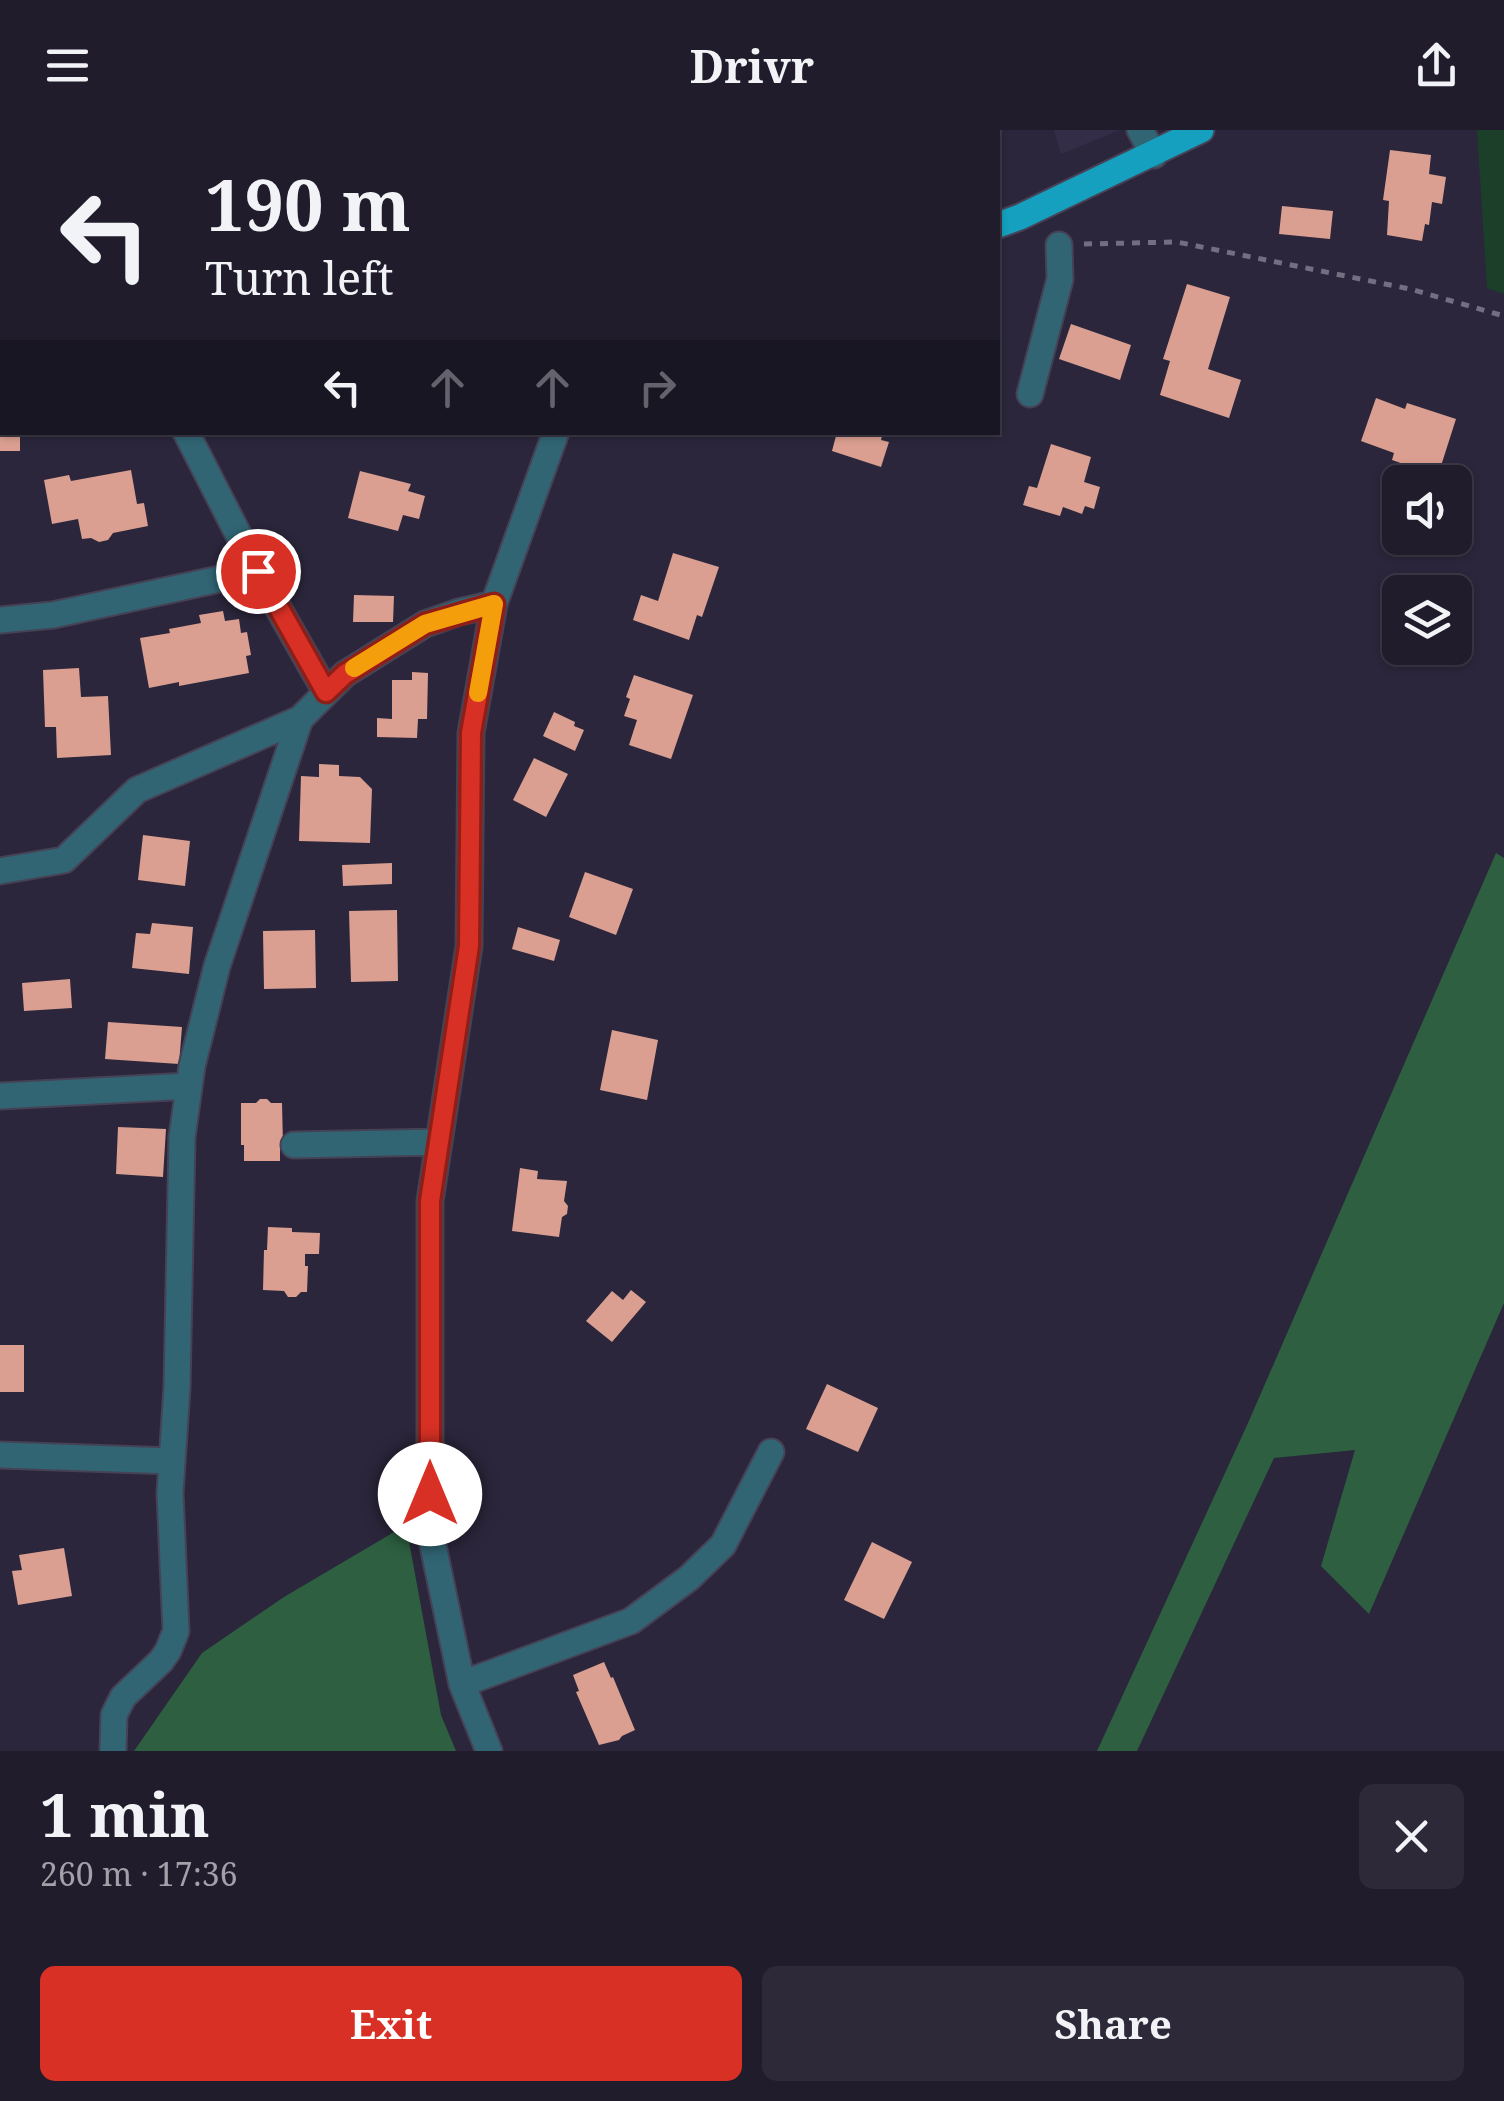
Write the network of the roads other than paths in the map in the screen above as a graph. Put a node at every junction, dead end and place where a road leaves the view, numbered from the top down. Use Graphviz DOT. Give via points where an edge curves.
graph roads {
  1 [pos="1140,130"];
  2 [pos="1202,130"];
  3 [pos="1154,154"];
  4 [pos="1000,224"];
  5 [pos="1059,244"];
  6 [pos="1030,394"];
  7 [pos="188,435"];
  8 [pos="555,435"];
  9 [pos="258,571"];
  10 [pos="494,604"];
  11 [pos="0,620"];
  12 [pos="326,692"];
  13 [pos="300,719"];
  14 [pos="0,871"];
  15 [pos="189,1086"];
  16 [pos="0,1096"];
  17 [pos="438,1142"];
  18 [pos="294,1146"];
  19 [pos="771,1452"];
  20 [pos="0,1455"];
  21 [pos="172,1461"];
  22 [pos="462,1684"];
  23 [pos="113,1751"];
  24 [pos="489,1751"];
  1 -- 3 [label="street"];
  2 -- 3 [label="main road"];
  3 -- 4 [label="main road"];
  5 -- 6 [label="street" via="1060,280"];
  7 -- 9 [label="street"];
  8 -- 10 [label="street"];
  9 -- 11 [label="street" via="54,615"];
  9 -- 12 [label="street"];
  10 -- 12 [label="street" via="425,624"];
  10 -- 17 [label="street" via="471,733 469,946"];
  12 -- 13 [label="street"];
  13 -- 14 [label="street" via="137,790 64,860"];
  13 -- 15 [label="street" via="216,966"];
  15 -- 16 [label="street"];
  15 -- 21 [label="street"];
  17 -- 18 [label="street"];
  17 -- 22 [label="street" via="430,1201 430,1531"];
  19 -- 22 [label="street" via="723,1544 689,1578 631,1621"];
  20 -- 21 [label="street"];
  21 -- 23 [label="street" via="176,1631 160,1661 123,1697 114,1715"];
  22 -- 24 [label="street"];
}
